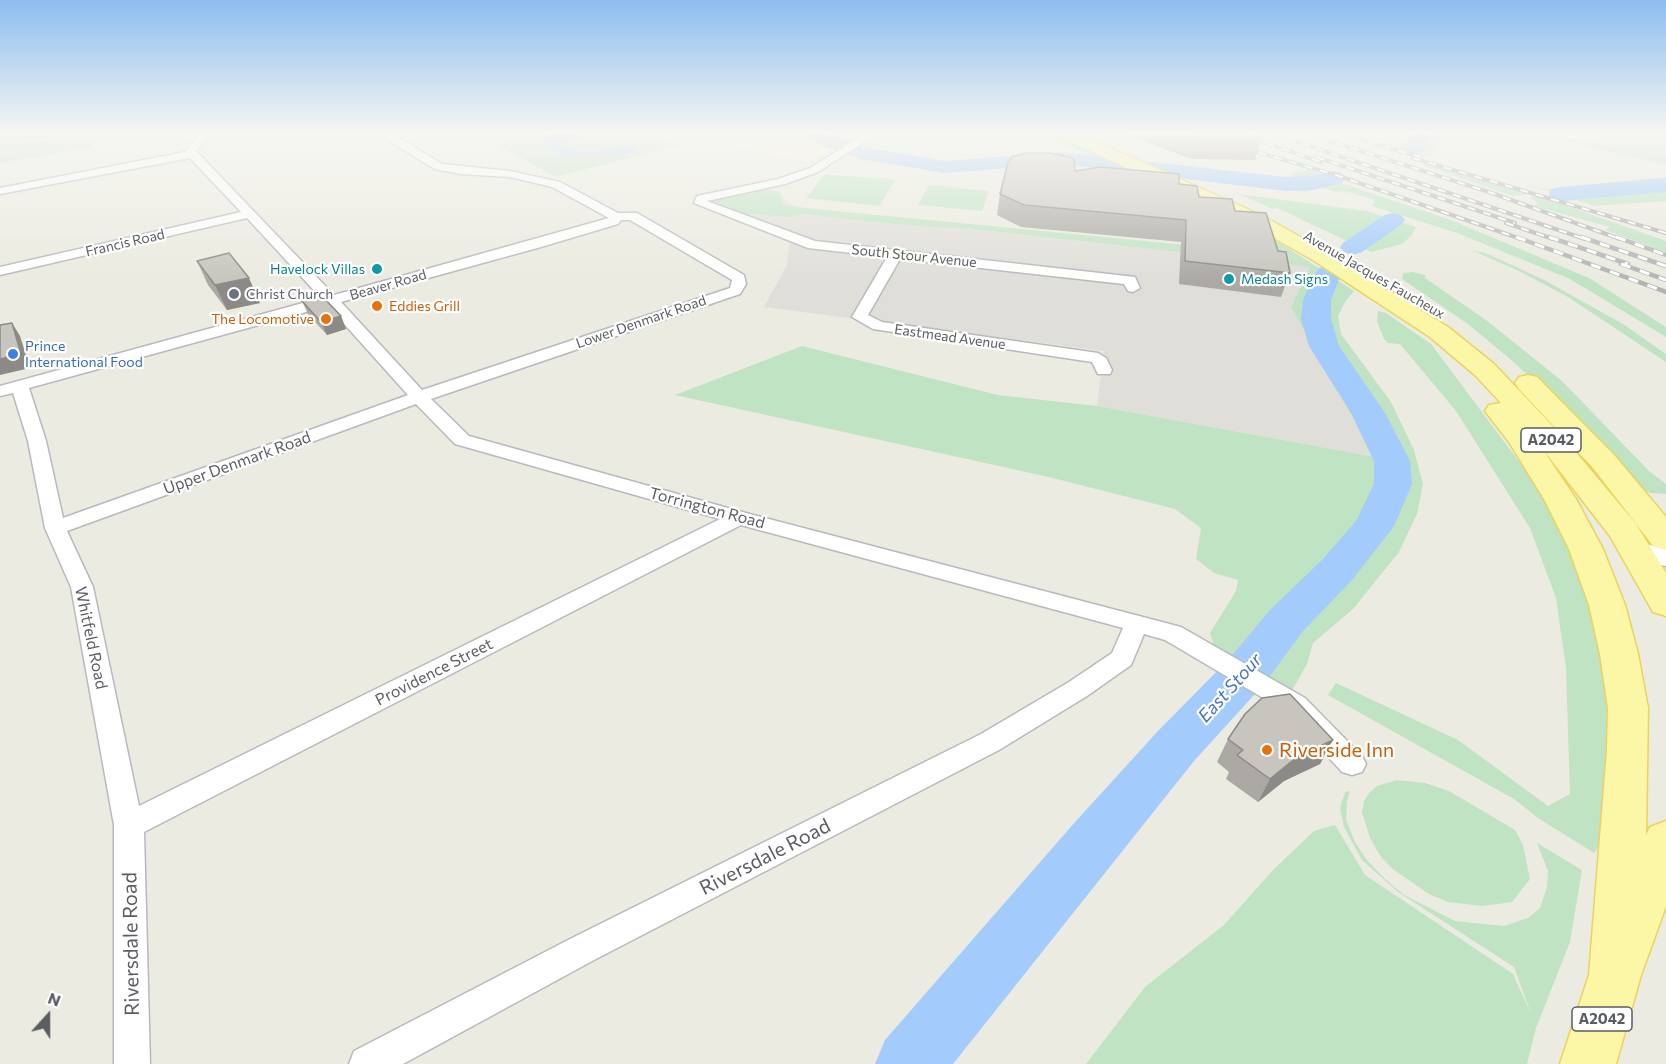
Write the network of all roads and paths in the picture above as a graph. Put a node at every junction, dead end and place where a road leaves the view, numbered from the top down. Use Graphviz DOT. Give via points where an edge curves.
graph roads {
  1 [pos="43,183"];
  2 [pos="220,183"];
  3 [pos="550,183"];
  4 [pos="779,183"];
  5 [pos="1174,183"];
  6 [pos="1194,183"];
  7 [pos="0,191"];
  8 [pos="250,214"];
  9 [pos="633,216"];
  10 [pos="616,217"];
  11 [pos="1265,219"];
  12 [pos="895,255"];
  13 [pos="0,271"];
  14 [pos="1133,288"];
  15 [pos="1398,299"];
  16 [pos="332,301"];
  17 [pos="1104,370"];
  18 [pos="10,388"];
  19 [pos="419,397"];
  20 [pos="1620,481"];
  21 [pos="1666,514"];
  22 [pos="739,518"];
  23 [pos="55,528"];
  24 [pos="1666,539"];
  25 [pos="1637,552"];
  26 [pos="1666,557"];
  27 [pos="1666,603"];
  28 [pos="1137,622"];
  29 [pos="1352,764"];
  30 [pos="129,825"];
  31 [pos="1666,842"];
  32 [pos="1615,975"];
  33 [pos="132,1064"];
  34 [pos="367,1064"];
  35 [pos="1588,1064"];
  1 -- 7 [label="street"];
  2 -- 8 [label="street, Torrington Road"];
  3 -- 10 [label="street"];
  4 -- 12 [label="street, South Stour Avenue" via="700,201 804,242"];
  5 -- 11 [label="main road, Avenue Jacques Faucheux / A2042"];
  6 -- 11 [label="main road, Avenue Jacques Faucheux / A2042"];
  8 -- 13 [label="street, Francis Road"];
  8 -- 16 [label="street, Torrington Road"];
  9 -- 10 [label="street, Beaver Road"];
  9 -- 19 [label="street, Lower Denmark Road" via="739,278 735,291"];
  10 -- 16 [label="street, Beaver Road" via="615,221"];
  11 -- 15 [label="main road, Avenue Jacques Faucheux / A2042" via="1320,256"];
  12 -- 14 [label="street, South Stour Avenue" via="1130,280"];
  12 -- 17 [label="street, Eastmead Avenue" via="860,317 878,326 1098,358"];
  15 -- 20 [label="main road, Avenue Jacques Faucheux / A2042" via="1458,325 1506,363"];
  15 -- 25 [label="main road, Avenue Jacques Faucheux / A2042" via="1467,354 1517,402 1591,489"];
  15 -- 32 [label="main road" via="1455,358 1521,439 1560,499 1586,549 1607,605 1628,708"];
  16 -- 18 [label="street, Beaver Road"];
  16 -- 19 [label="street, Torrington Road"];
  18 -- 23 [label="street, Whitfeld Road" via="37,441"];
  19 -- 22 [label="street, Torrington Road" via="462,440"];
  19 -- 23 [label="street, Upper Denmark Road"];
  20 -- 21 [label="main road, Avenue Jacques Faucheux / A2042"];
  20 -- 24 [label="main road, Avenue Jacques Faucheux / A2042"];
  22 -- 28 [label="street, Torrington Road"];
  22 -- 30 [label="street, Providence Street"];
  23 -- 30 [label="street, Whitfeld Road" via="82,587"];
  25 -- 26 [label="street"];
  25 -- 27 [label="main road, Avenue Jacques Faucheux / A2042"];
  28 -- 29 [label="street, Torrington Road" via="1173,633 1296,705"];
  28 -- 34 [label="street, Riversdale Road" via="1122,659 990,742"];
  30 -- 33 [label="street, Riversdale Road"];
  31 -- 32 [label="main road, A2042"];
  32 -- 35 [label="main road, A2042"];
}
